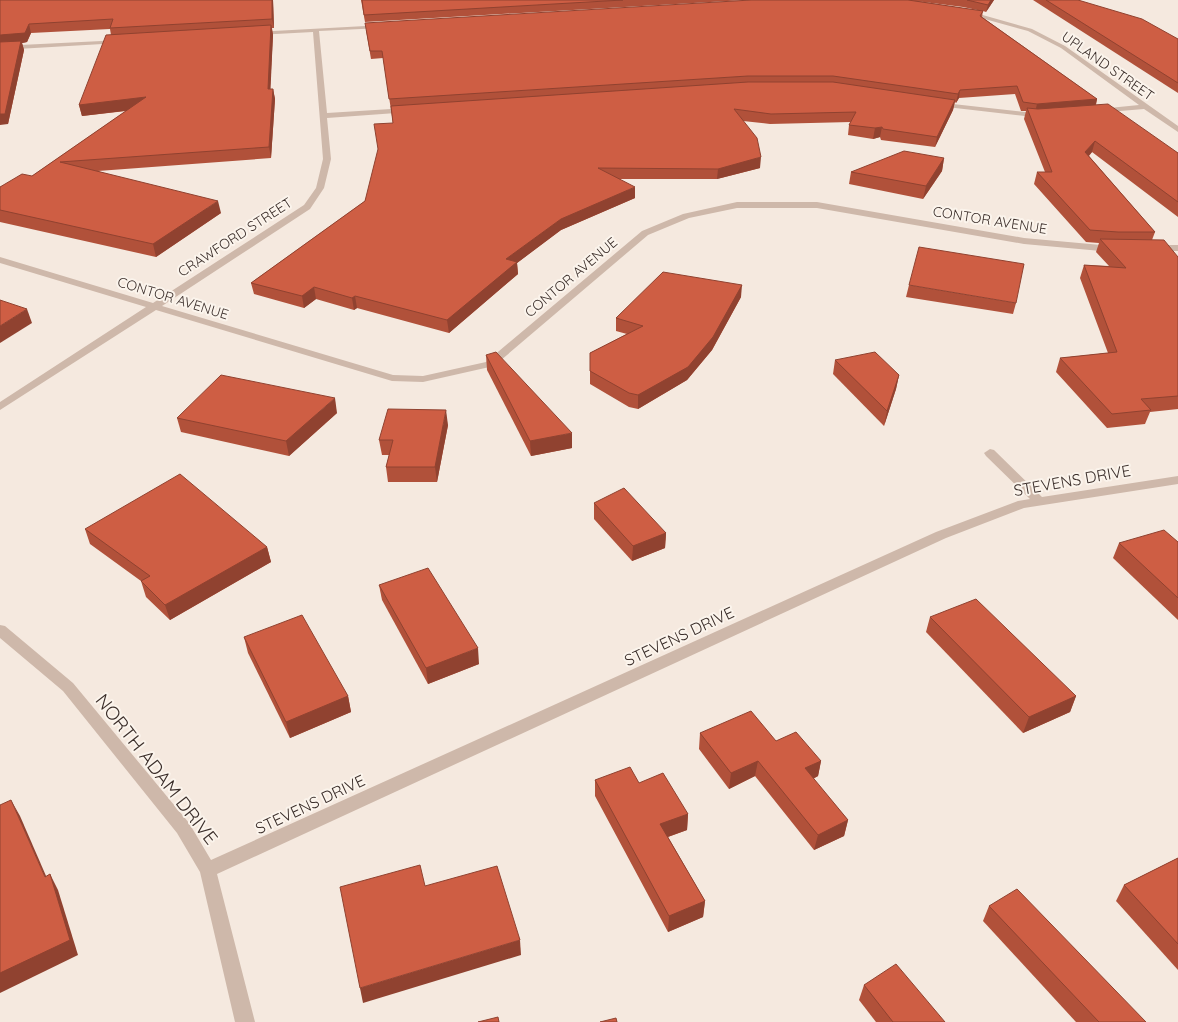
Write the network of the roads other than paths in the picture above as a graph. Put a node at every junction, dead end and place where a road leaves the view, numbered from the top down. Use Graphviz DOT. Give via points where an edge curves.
graph roads {
  1 [pos="955,10"];
  2 [pos="394,25"];
  3 [pos="316,30"];
  4 [pos="253,33"];
  5 [pos="126,41"];
  6 [pos="0,48"];
  7 [pos="930,102"];
  8 [pos="1144,107"];
  9 [pos="416,109"];
  10 [pos="1089,112"];
  11 [pos="1052,115"];
  12 [pos="322,116"];
  13 [pos="1178,130"];
  14 [pos="1178,248"];
  15 [pos="1123,249"];
  16 [pos="1141,249"];
  17 [pos="0,260"];
  18 [pos="152,306"];
  19 [pos="0,407"];
  20 [pos="990,453"];
  21 [pos="1178,480"];
  22 [pos="1039,501"];
  23 [pos="0,630"];
  24 [pos="208,870"];
  25 [pos="245,1022"];
  1 -- 8 [label="street, UPLAND STREET" via="1030,30 1063,47"];
  2 -- 3 [label="street"];
  3 -- 4 [label="street"];
  3 -- 12 [label="street, CRAWFORD STREET"];
  5 -- 6 [label="street"];
  7 -- 11 [label="street" via="987,111"];
  8 -- 10 [label="street"];
  8 -- 13 [label="street, UPLAND STREET"];
  9 -- 12 [label="street"];
  12 -- 18 [label="street, CRAWFORD STREET" via="327,159 320,188 307,207"];
  14 -- 16 [label="street"];
  15 -- 18 [label="street, CONTOR AVENUE" via="1024,241 817,205 737,205 686,216 645,233 490,364 424,379 392,378"];
  17 -- 18 [label="street, CONTOR AVENUE"];
  18 -- 19 [label="street, CRAWFORD STREET"];
  20 -- 22 [label="street"];
  21 -- 22 [label="street, STEVENS DRIVE"];
  22 -- 24 [label="street, STEVENS DRIVE" via="1022,504 941,535"];
  23 -- 24 [label="street, NORTH ADAM DRIVE" via="68,687 183,828"];
  24 -- 25 [label="street, NORTH ADAM DRIVE"];
}
